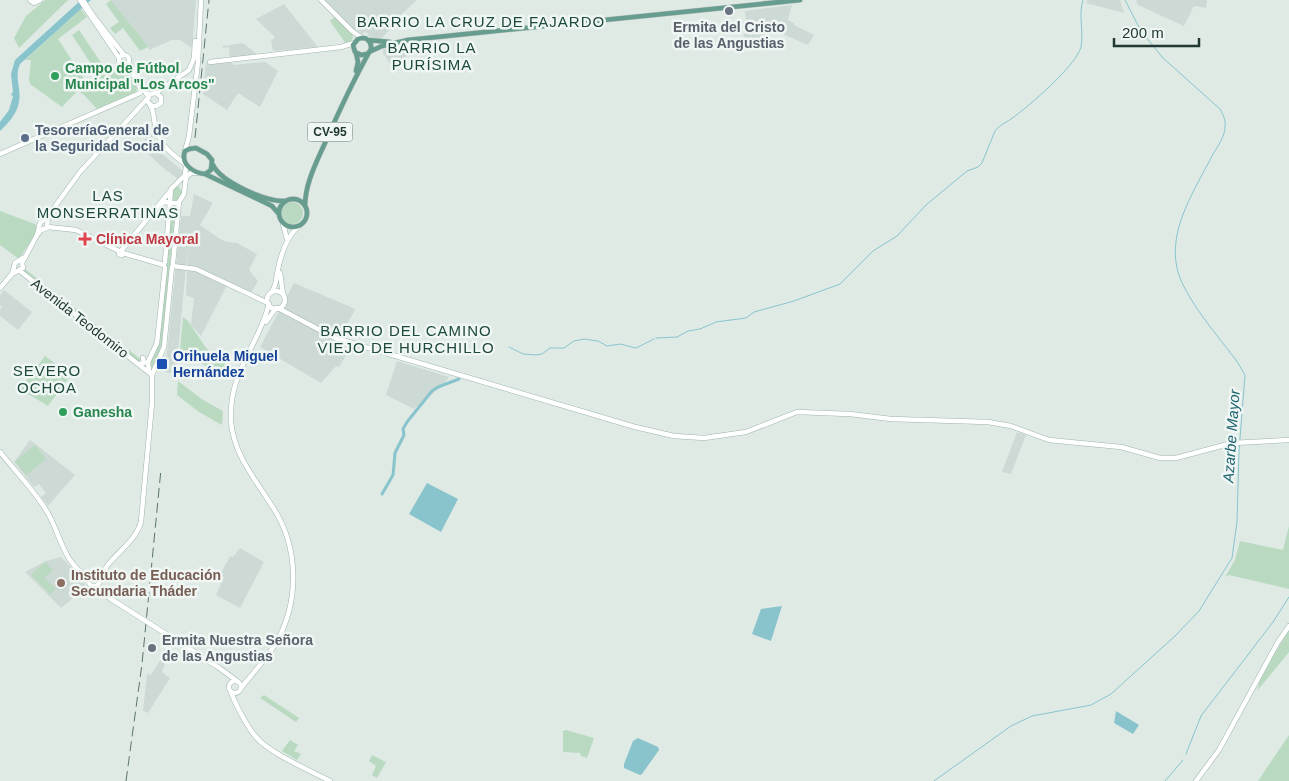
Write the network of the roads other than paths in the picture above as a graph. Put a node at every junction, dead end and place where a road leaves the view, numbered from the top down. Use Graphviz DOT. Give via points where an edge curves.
graph roads {
  1 [pos="40,0"];
  2 [pos="81,0"];
  3 [pos="200,0"];
  4 [pos="321,0"];
  5 [pos="800,0"];
  6 [pos="32,2"];
  7 [pos="88,11"];
  8 [pos="196,28"];
  9 [pos="352,32"];
  10 [pos="365,39"];
  11 [pos="394,42"];
  12 [pos="354,43"];
  13 [pos="344,47"];
  14 [pos="355,51"];
  15 [pos="368,53"];
  16 [pos="124,55"];
  17 [pos="119,58"];
  18 [pos="198,62"];
  19 [pos="210,62"];
  20 [pos="127,64"];
  21 [pos="137,81"];
  22 [pos="352,84"];
  23 [pos="150,98"];
  24 [pos="159,105"];
  25 [pos="154,115"];
  26 [pos="189,136"];
  27 [pos="196,148"];
  28 [pos="185,152"];
  29 [pos="0,154"];
  30 [pos="175,156"];
  31 [pos="186,165"];
  32 [pos="213,165"];
  33 [pos="197,173"];
  34 [pos="205,174"];
  35 [pos="309,181"];
  36 [pos="178,183"];
  37 [pos="171,190"];
  38 [pos="184,190"];
  39 [pos="294,198"];
  40 [pos="285,201"];
  41 [pos="179,202"];
  42 [pos="170,203"];
  43 [pos="305,206"];
  44 [pos="156,207"];
  45 [pos="278,214"];
  46 [pos="283,224"];
  47 [pos="48,225"];
  48 [pos="299,226"];
  49 [pos="40,229"];
  50 [pos="287,241"];
  51 [pos="121,252"];
  52 [pos="21,262"];
  53 [pos="280,264"];
  54 [pos="164,265"];
  55 [pos="173,266"];
  56 [pos="16,271"];
  57 [pos="0,288"];
  58 [pos="270,294"];
  59 [pos="284,296"];
  60 [pos="258,299"];
  61 [pos="269,303"];
  62 [pos="277,308"];
  63 [pos="295,317"];
  64 [pos="260,329"];
  65 [pos="143,358"];
  66 [pos="140,364"];
  67 [pos="150,371"];
  68 [pos="1289,440"];
  69 [pos="0,452"];
  70 [pos="88,579"];
  71 [pos="99,579"];
  72 [pos="95,586"];
  73 [pos="106,595"];
  74 [pos="1289,626"];
  75 [pos="226,673"];
  76 [pos="230,682"];
  77 [pos="239,686"];
  78 [pos="231,692"];
  79 [pos="240,710"];
  80 [pos="330,781"];
  81 [pos="1196,781"];
  1 -- 6 [label="main road"];
  2 -- 7 [label="main road"];
  3 -- 8 [label="main road"];
  3 -- 18 [label="main road"];
  4 -- 9 [label="main road"];
  5 -- 11 [label="main road"];
  7 -- 16 [label="main road"];
  7 -- 17 [label="main road"];
  8 -- 18 [label="main road"];
  8 -- 23 [label="main road" via="194,58 189,70"];
  9 -- 10 [label="main road"];
  9 -- 12 [label="main road"];
  10 -- 11 [label="main road"];
  10 -- 12 [label="main road"];
  10 -- 15 [label="main road" via="371,46"];
  11 -- 15 [label="main road"];
  12 -- 13 [label="main road"];
  12 -- 14 [label="main road, CV-95"];
  13 -- 14 [label="main road"];
  13 -- 19 [label="main road"];
  14 -- 15 [label="main road" via="361,56"];
  14 -- 22 [label="main road, CV-95" via="358,66"];
  15 -- 22 [label="main road, CV-95"];
  16 -- 17 [label="main road"];
  16 -- 20 [label="main road" via="128,57"];
  17 -- 20 [label="main road" via="120,63"];
  18 -- 26 [label="main road"];
  20 -- 21 [label="main road"];
  20 -- 23 [label="main road"];
  21 -- 23 [label="main road"];
  21 -- 29 [label="main road" via="140,93"];
  22 -- 35 [label="main road, CV-95"];
  23 -- 24 [label="main road" via="155,106"];
  23 -- 24 [label="main road" via="161,99"];
  23 -- 25 [label="main road"];
  23 -- 47 [label="main road" via="80,172 48,216"];
  24 -- 25 [label="main road"];
  25 -- 30 [label="main road" via="158,137"];
  26 -- 27 [label="main road"];
  26 -- 28 [label="main road"];
  27 -- 28 [label="main road"];
  27 -- 32 [label="main road" via="211,158"];
  28 -- 30 [label="main road"];
  28 -- 31 [label="main road"];
  30 -- 31 [label="main road"];
  31 -- 33 [label="main road"];
  31 -- 36 [label="main road" via="186,173"];
  32 -- 34 [label="main road"];
  32 -- 40 [label="main road" via="224,178 269,199"];
  33 -- 34 [label="main road"];
  33 -- 38 [label="main road" via="186,177"];
  34 -- 45 [label="main road" via="272,206"];
  35 -- 39 [label="main road, CV-95" via="303,192"];
  35 -- 43 [label="main road, CV-95"];
  36 -- 37 [label="main road"];
  36 -- 38 [label="main road"];
  37 -- 42 [label="main road"];
  37 -- 44 [label="main road"];
  38 -- 41 [label="main road"];
  39 -- 40 [label="main road"];
  39 -- 43 [label="main road"];
  40 -- 45 [label="main road"];
  41 -- 42 [label="main road"];
  41 -- 55 [label="main road"];
  42 -- 44 [label="main road"];
  42 -- 54 [label="main road"];
  43 -- 48 [label="main road, CV-95" via="307,216"];
  44 -- 51 [label="main road"];
  45 -- 46 [label="main road"];
  46 -- 48 [label="main road"];
  46 -- 50 [label="main road"];
  47 -- 49 [label="main road" via="46,230"];
  47 -- 49 [label="main road" via="39,224"];
  47 -- 51 [label="main road" via="76,230"];
  48 -- 50 [label="main road"];
  49 -- 52 [label="main road"];
  50 -- 53 [label="main road"];
  51 -- 54 [label="main road"];
  52 -- 56 [label="main road" via="23,267"];
  52 -- 56 [label="main road" via="15,263"];
  53 -- 58 [label="main road"];
  53 -- 59 [label="main road"];
  54 -- 55 [label="main road" via="169,270"];
  54 -- 55 [label="main road" via="170,261"];
  54 -- 67 [label="main road" via="157,343 148,362"];
  55 -- 60 [label="main road" via="196,269"];
  55 -- 67 [label="main road" via="164,347"];
  56 -- 57 [label="main road"];
  56 -- 66 [label="main road, Avenida Teodomiro"];
  58 -- 59 [label="main road" via="278,291"];
  58 -- 60 [label="main road"];
  58 -- 61 [label="main road"];
  59 -- 62 [label="main road" via="283,305"];
  59 -- 63 [label="main road"];
  60 -- 61 [label="main road"];
  61 -- 62 [label="main road"];
  61 -- 64 [label="main road"];
  62 -- 63 [label="main road"];
  62 -- 64 [label="main road"];
  63 -- 68 [label="main road" via="335,338 674,436 704,438 746,432 797,412 810,412 988,422 1011,426 1049,440 1121,447 1160,458 1176,458 1243,442"];
  64 -- 77 [label="main road" via="235,381 231,423 246,467 282,523 293,573 290,605 282,631 268,656"];
  65 -- 66 [label="main road, Avenida Teodomiro" via="144,363"];
  66 -- 67 [label="main road, Avenida Teodomiro"];
  67 -- 71 [label="main road" via="152,403 141,522 135,536"];
  69 -- 70 [label="main road" via="46,510 67,555"];
  70 -- 71 [label="main road" via="93,574"];
  70 -- 72 [label="main road" via="90,586"];
  71 -- 72 [label="main road"];
  71 -- 73 [label="main road"];
  72 -- 73 [label="main road"];
  73 -- 75 [label="main road, bridge"];
  74 -- 81 [label="main road" via="1219,750"];
  75 -- 76 [label="main road"];
  75 -- 77 [label="main road"];
  76 -- 77 [label="main road"];
  76 -- 78 [label="main road" via="228,688"];
  77 -- 78 [label="main road"];
  77 -- 79 [label="main road"];
  78 -- 79 [label="main road"];
  79 -- 80 [label="main road" via="256,737 266,746"];
}
